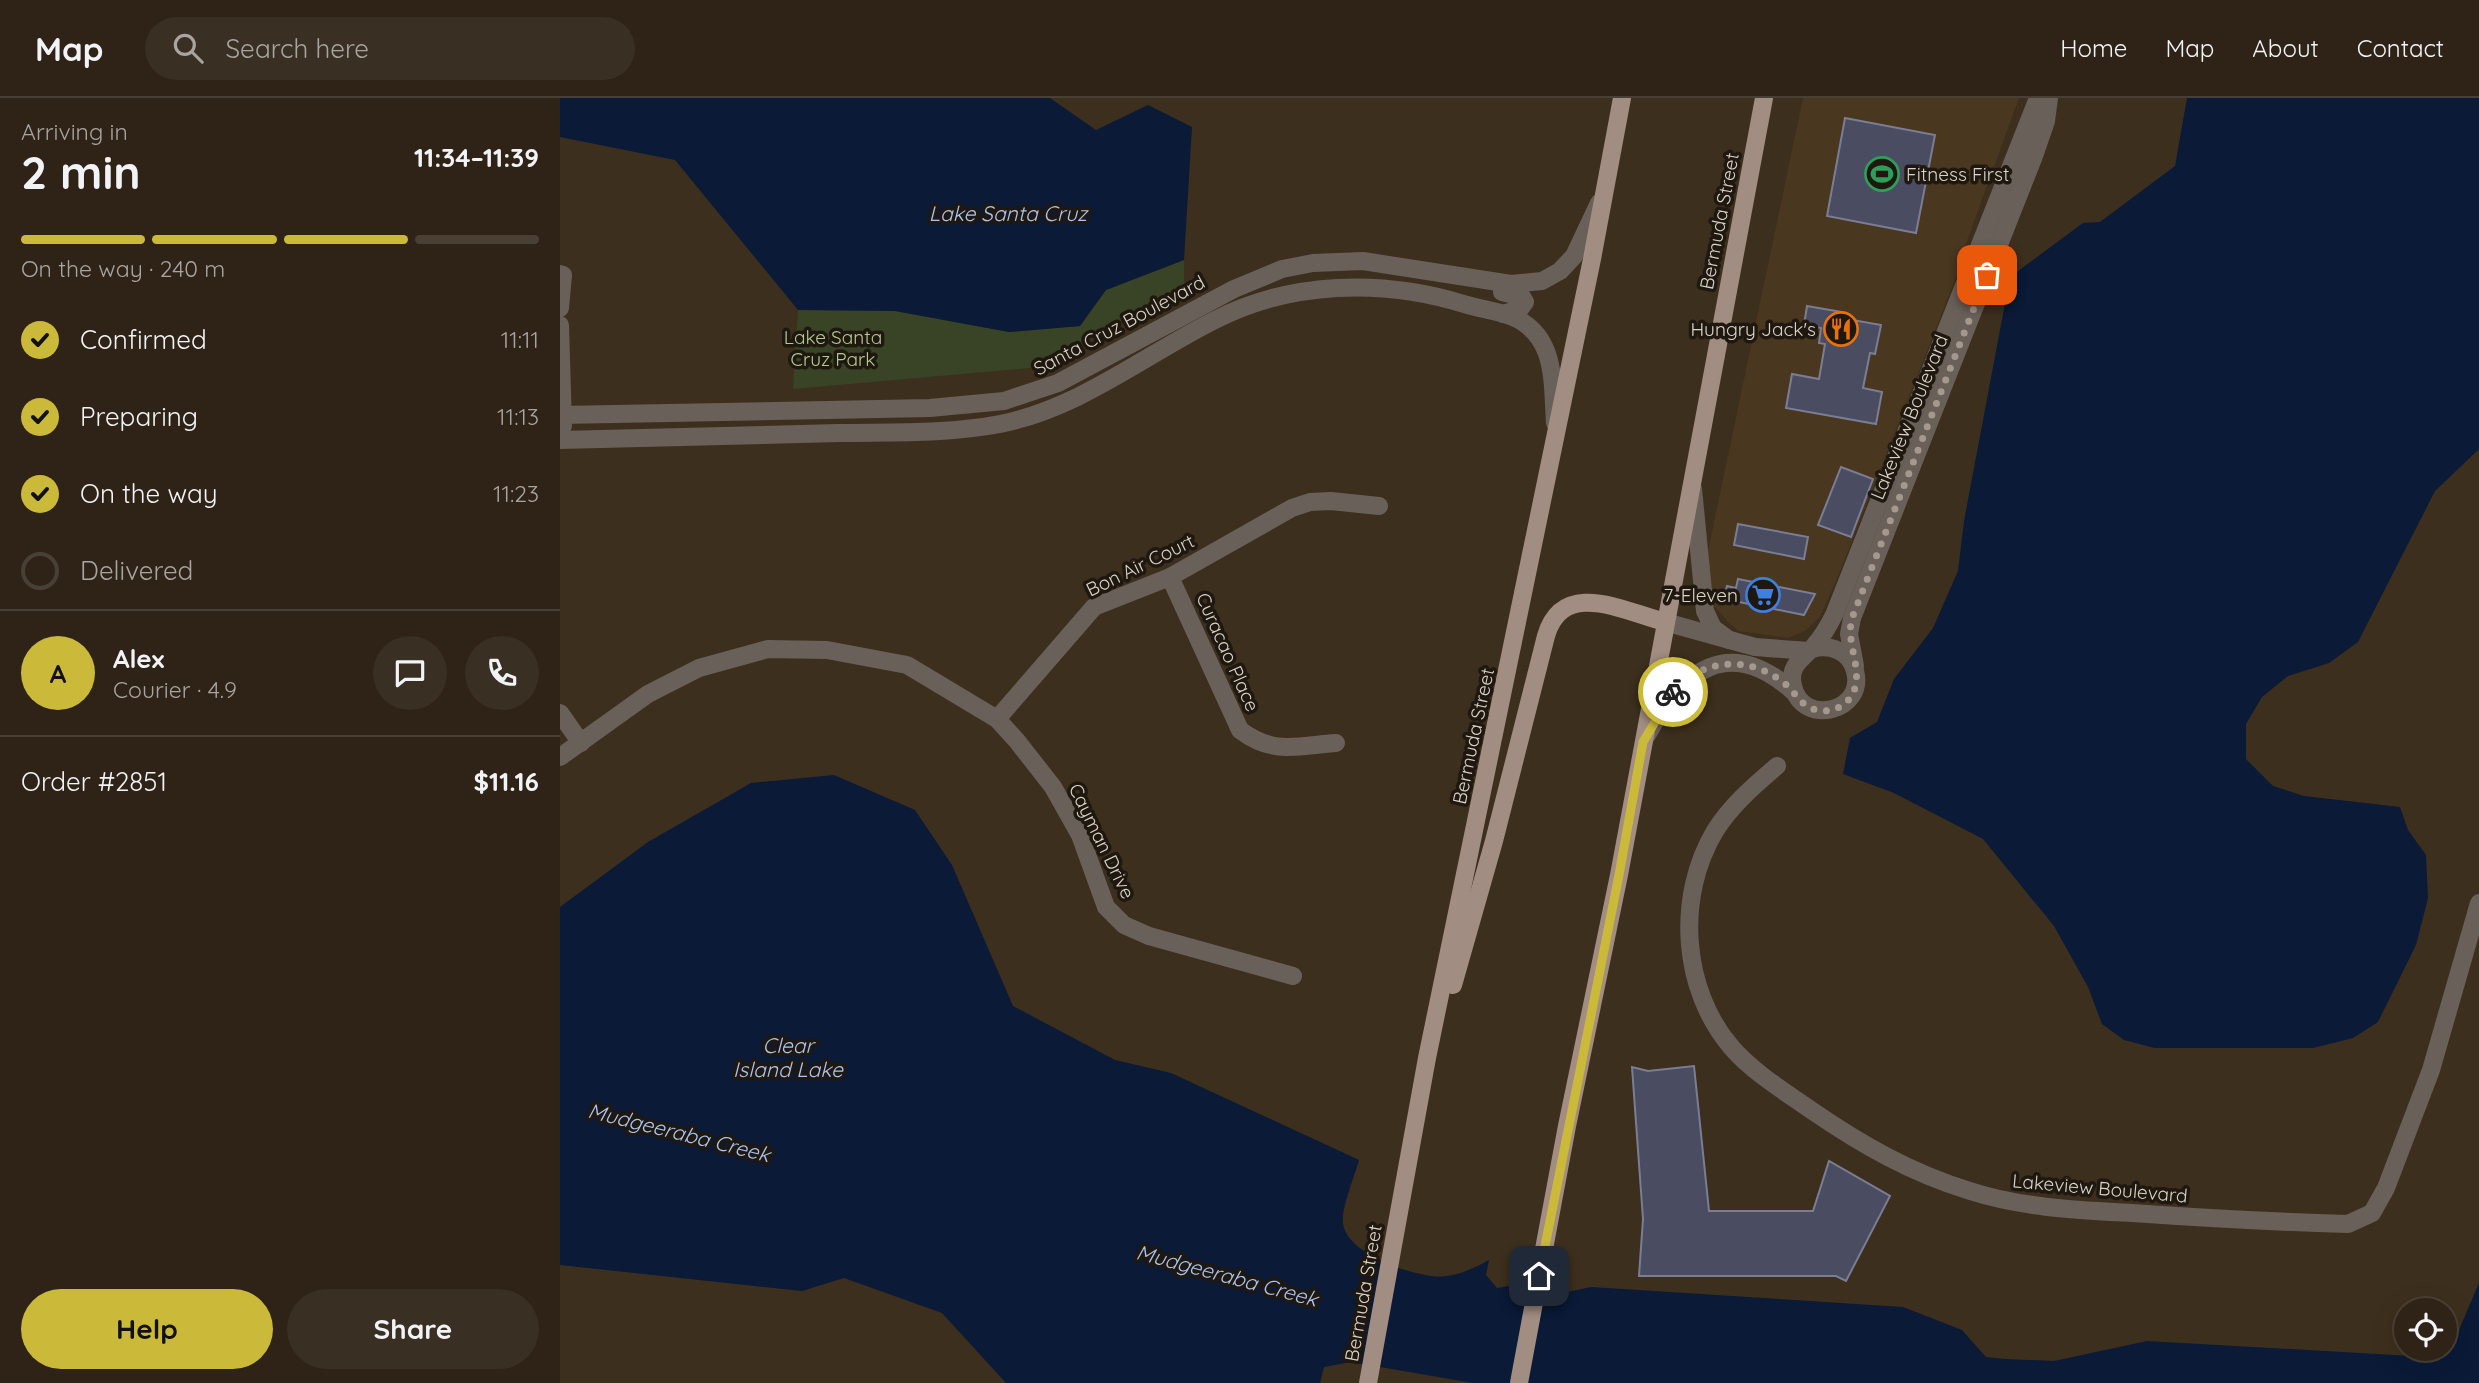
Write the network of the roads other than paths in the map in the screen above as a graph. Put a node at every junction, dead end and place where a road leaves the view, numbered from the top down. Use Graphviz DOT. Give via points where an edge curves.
graph roads {
  1 [pos="1622,98"];
  2 [pos="1764,98"];
  3 [pos="2038,98"];
  4 [pos="2049,98"];
  5 [pos="2015,179"];
  6 [pos="1602,196"];
  7 [pos="1313,263"];
  8 [pos="1425,270"];
  9 [pos="560,274"];
  10 [pos="1317,289"];
  11 [pos="560,308"];
  12 [pos="1503,314"];
  13 [pos="560,325"];
  14 [pos="561,415"];
  15 [pos="1556,435"];
  16 [pos="562,440"];
  17 [pos="1907,455"];
  18 [pos="1692,475"];
  19 [pos="1379,506"];
  20 [pos="1854,565"];
  21 [pos="1170,577"];
  22 [pos="1864,588"];
  23 [pos="1665,622"];
  24 [pos="1728,640"];
  25 [pos="1811,650"];
  26 [pos="1856,674"];
  27 [pos="1795,693"];
  28 [pos="560,713"];
  29 [pos="997,719"];
  30 [pos="1643,742"];
  31 [pos="581,743"];
  32 [pos="1336,743"];
  33 [pos="560,757"];
  34 [pos="1777,766"];
  35 [pos="2479,903"];
  36 [pos="1293,976"];
  37 [pos="1427,1058"];
  38 [pos="1368,1383"];
  39 [pos="1519,1383"];
  1 -- 6 [label="main road, Bermuda Street"];
  2 -- 18 [label="main road, Bermuda Street"];
  3 -- 5 [label="street, Lakeview Boulevard"];
  4 -- 5 [label="street, Lakeview Boulevard" via="2046,121"];
  5 -- 17 [label="street, Lakeview Boulevard"];
  6 -- 8 [label="street, Santa Cruz Boulevard" via="1574,256 1542,281 1511,284"];
  6 -- 15 [label="main road, Bermuda Street"];
  7 -- 8 [label="street, Santa Cruz Boulevard" via="1363,261"];
  7 -- 10 [label="street"];
  7 -- 14 [label="street, Santa Cruz Boulevard" via="1255,278 1058,383 1004,401 930,408"];
  8 -- 12 [label="street" via="1454,283 1523,298 1520,309"];
  9 -- 11 [label="street"];
  10 -- 12 [label="street" via="1398,291"];
  10 -- 16 [label="street" via="1239,308 1065,404 1000,424 924,431"];
  12 -- 15 [label="street" via="1528,326 1547,348"];
  13 -- 14 [label="street"];
  14 -- 16 [label="street"];
  15 -- 37 [label="main road, Bermuda Street"];
  17 -- 20 [label="street, Lakeview Boulevard"];
  17 -- 22 [label="street, Lakeview Boulevard"];
  18 -- 23 [label="main road, Bermuda Street"];
  18 -- 24 [label="street" via="1705,611 1713,628"];
  19 -- 21 [label="street, Bon Air Court" via="1310,502 1292,508"];
  20 -- 22 [label="street"];
  20 -- 25 [label="street, Lakeview Boulevard" via="1832,620"];
  21 -- 29 [label="street, Bon Air Court" via="1094,607"];
  21 -- 32 [label="street, Curacao Place" via="1240,730 1259,744 1279,747"];
  22 -- 26 [label="street, Lakeview Boulevard" via="1849,630"];
  23 -- 24 [label="street"];
  23 -- 30 [label="main road, Bermuda Street"];
  23 -- 37 [label="main road" via="1582,602 1564,607 1550,622 1486,871"];
  24 -- 25 [label="street" via="1770,649"];
  25 -- 26 [label="street" via="1838,650"];
  25 -- 27 [label="street" via="1793,669"];
  26 -- 27 [label="street" via="1851,696 1831,710 1811,709"];
  27 -- 30 [label="street" via="1758,668 1709,666 1675,691"];
  28 -- 31 [label="street"];
  29 -- 31 [label="street, Cayman Drive" via="907,666 827,650 768,649 699,668 648,694"];
  29 -- 36 [label="street, Cayman Drive" via="1053,787 1080,835 1106,907 1124,925"];
  30 -- 39 [label="main road, Bermuda Street"];
  31 -- 33 [label="street, Cayman Drive"];
  34 -- 35 [label="street, Lakeview Boulevard" via="1716,830 1695,877 1689,930 1694,975 1717,1026 1754,1068 1884,1157 1970,1191 2040,1207 2348,1224 2371,1213 2386,1188 2431,1070"];
  37 -- 38 [label="main road, Bermuda Street"];
}
